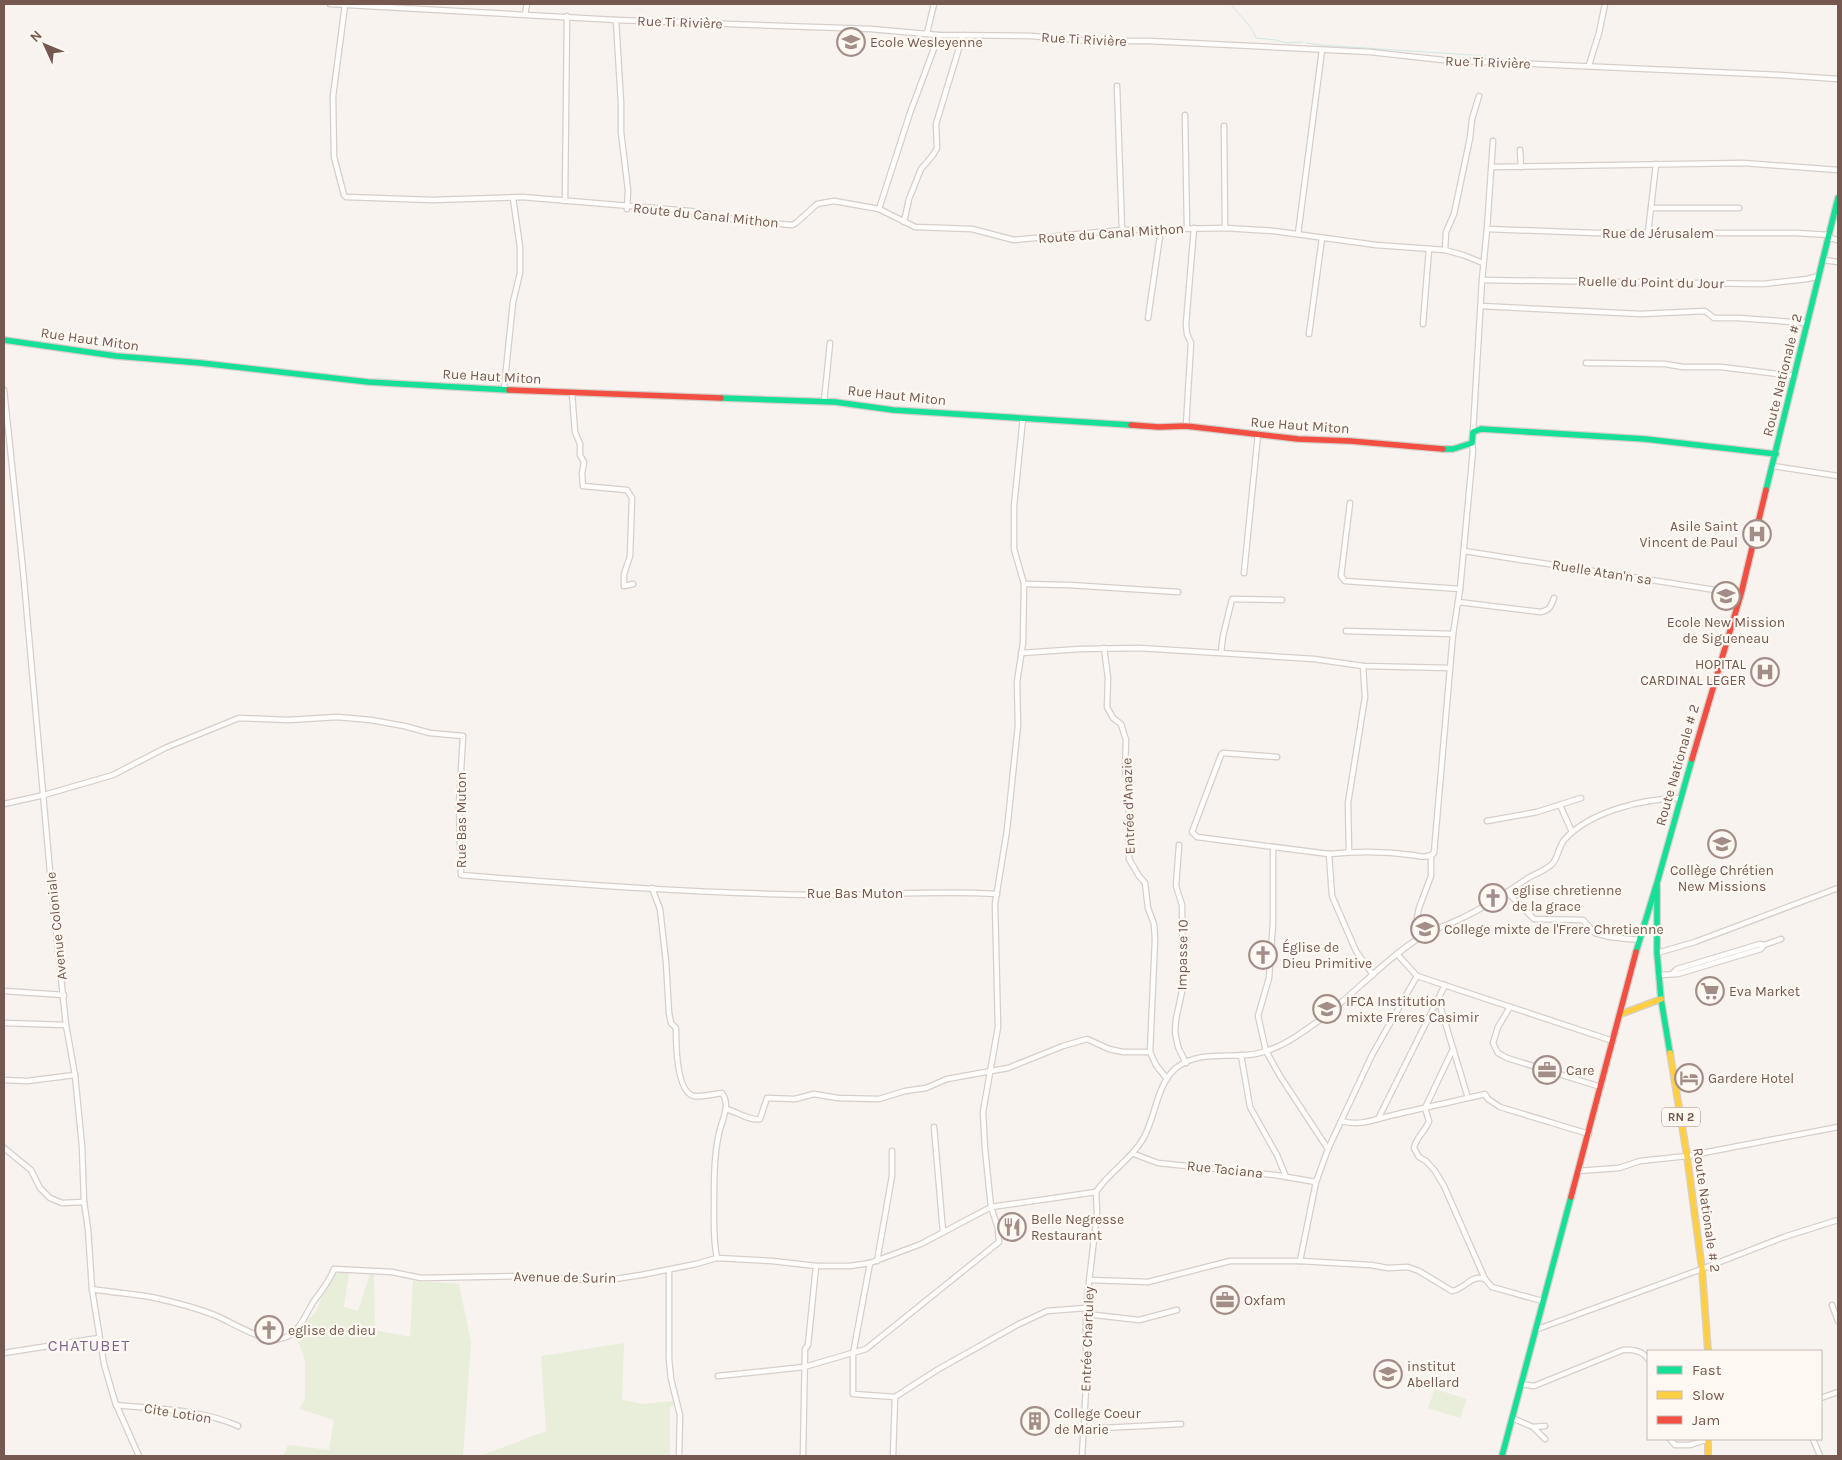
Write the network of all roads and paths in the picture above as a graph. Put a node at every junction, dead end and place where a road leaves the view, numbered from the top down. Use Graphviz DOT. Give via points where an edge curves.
graph roads {
  1 [pos="330,4"];
  2 [pos="527,4"];
  3 [pos="934,4"];
  4 [pos="1606,4"];
  5 [pos="345,5"];
  6 [pos="525,14"];
  7 [pos="567,16"];
  8 [pos="616,20"];
  9 [pos="927,33"];
  10 [pos="938,35"];
  11 [pos="963,36"];
  12 [pos="1322,50"];
  13 [pos="1589,65"];
  14 [pos="1838,79"];
  15 [pos="1117,86"];
  16 [pos="1479,96"];
  17 [pos="1185,115"];
  18 [pos="1224,126"];
  19 [pos="1493,141"];
  20 [pos="1520,150"];
  21 [pos="1656,164"];
  22 [pos="1492,167"];
  23 [pos="1521,167"];
  24 [pos="1838,170"];
  25 [pos="513,198"];
  26 [pos="1838,198"];
  27 [pos="565,201"];
  28 [pos="627,208"];
  29 [pos="1650,208"];
  30 [pos="1739,208"];
  31 [pos="879,209"];
  32 [pos="1836,216"];
  33 [pos="904,222"];
  34 [pos="1187,228"];
  35 [pos="1194,228"];
  36 [pos="1225,228"];
  37 [pos="1161,229"];
  38 [pos="1487,229"];
  39 [pos="1122,230"];
  40 [pos="1648,233"];
  41 [pos="1298,234"];
  42 [pos="1829,236"];
  43 [pos="1322,238"];
  44 [pos="1838,240"];
  45 [pos="1429,249"];
  46 [pos="1445,250"];
  47 [pos="1823,260"];
  48 [pos="1838,262"];
  49 [pos="1483,263"];
  50 [pos="1820,276"];
  51 [pos="1482,280"];
  52 [pos="1481,306"];
  53 [pos="1148,318"];
  54 [pos="1807,323"];
  55 [pos="1423,324"];
  56 [pos="1309,334"];
  57 [pos="4,340"];
  58 [pos="830,343"];
  59 [pos="1586,363"];
  60 [pos="1795,376"];
  61 [pos="504,389"];
  62 [pos="4,390"];
  63 [pos="572,393"];
  64 [pos="824,402"];
  65 [pos="1023,418"];
  66 [pos="1186,426"];
  67 [pos="1473,432"];
  68 [pos="1258,434"];
  69 [pos="1472,443"];
  70 [pos="1776,454"];
  71 [pos="1773,466"];
  72 [pos="1838,476"];
  73 [pos="1350,502"];
  74 [pos="1464,551"];
  75 [pos="1244,573"];
  76 [pos="633,584"];
  77 [pos="1024,584"];
  78 [pos="1460,589"];
  79 [pos="1178,592"];
  80 [pos="1741,594"];
  81 [pos="1554,598"];
  82 [pos="1282,600"];
  83 [pos="1458,602"];
  84 [pos="1346,631"];
  85 [pos="1453,634"];
  86 [pos="1104,648"];
  87 [pos="1221,652"];
  88 [pos="1021,653"];
  89 [pos="1363,666"];
  90 [pos="1450,668"];
  91 [pos="1277,757"];
  92 [pos="44,795"];
  93 [pos="1581,798"];
  94 [pos="1680,798"];
  95 [pos="4,804"];
  96 [pos="1560,805"];
  97 [pos="1487,821"];
  98 [pos="1572,832"];
  99 [pos="1179,845"];
  100 [pos="1273,847"];
  101 [pos="1350,852"];
  102 [pos="1329,854"];
  103 [pos="1430,856"];
  104 [pos="1657,883"];
  105 [pos="652,888"];
  106 [pos="1838,888"];
  107 [pos="1507,892"];
  108 [pos="997,894"];
  109 [pos="1424,935"];
  110 [pos="1781,939"];
  111 [pos="1639,940"];
  112 [pos="1657,953"];
  113 [pos="1397,954"];
  114 [pos="1373,975"];
  115 [pos="1659,975"];
  116 [pos="1417,976"];
  117 [pos="1445,985"];
  118 [pos="4,991"];
  119 [pos="64,995"];
  120 [pos="1438,999"];
  121 [pos="1661,999"];
  122 [pos="1510,1007"];
  123 [pos="1620,1014"];
  124 [pos="4,1022"];
  125 [pos="66,1025"];
  126 [pos="1613,1040"];
  127 [pos="1453,1049"];
  128 [pos="1266,1051"];
  129 [pos="1150,1052"];
  130 [pos="1241,1055"];
  131 [pos="1186,1063"];
  132 [pos="990,1070"];
  133 [pos="75,1075"];
  134 [pos="1166,1078"];
  135 [pos="4,1080"];
  136 [pos="1600,1087"];
  137 [pos="1468,1098"];
  138 [pos="1425,1108"];
  139 [pos="726,1109"];
  140 [pos="1378,1119"];
  141 [pos="1341,1122"];
  142 [pos="934,1127"];
  143 [pos="1838,1127"];
  144 [pos="1589,1134"];
  145 [pos="4,1148"];
  146 [pos="1328,1149"];
  147 [pos="892,1151"];
  148 [pos="1134,1154"];
  149 [pos="1687,1156"];
  150 [pos="1578,1171"];
  151 [pos="1286,1176"];
  152 [pos="1316,1182"];
  153 [pos="1096,1192"];
  154 [pos="84,1202"];
  155 [pos="991,1207"];
  156 [pos="1838,1220"];
  157 [pos="943,1232"];
  158 [pos="717,1258"];
  159 [pos="877,1261"];
  160 [pos="1300,1261"];
  161 [pos="870,1263"];
  162 [pos="816,1266"];
  163 [pos="1702,1269"];
  164 [pos="669,1270"];
  165 [pos="1090,1280"];
  166 [pos="1484,1280"];
  167 [pos="92,1289"];
  168 [pos="1542,1301"];
  169 [pos="1832,1305"];
  170 [pos="1178,1310"];
  171 [pos="1086,1311"];
  172 [pos="1838,1321"];
  173 [pos="1535,1330"];
  174 [pos="99,1338"];
  175 [pos="1708,1350"];
  176 [pos="4,1353"];
  177 [pos="853,1354"];
  178 [pos="1647,1357"];
  179 [pos="804,1367"];
  180 [pos="718,1376"];
  181 [pos="1521,1384"];
  182 [pos="1838,1392"];
  183 [pos="895,1397"];
  184 [pos="1822,1398"];
  185 [pos="116,1405"];
  186 [pos="1512,1418"];
  187 [pos="1181,1424"];
  188 [pos="238,1426"];
  189 [pos="1545,1426"];
  190 [pos="1533,1427"];
  191 [pos="1083,1429"];
  192 [pos="1544,1439"];
  193 [pos="1671,1440"];
  194 [pos="1705,1440"];
  195 [pos="1708,1440"];
  196 [pos="1813,1440"];
  197 [pos="139,1456"];
  198 [pos="679,1456"];
  199 [pos="803,1456"];
  200 [pos="894,1456"];
  201 [pos="1082,1456"];
  202 [pos="1502,1456"];
  203 [pos="1708,1456"];
  204 [pos="1820,1456"];
  1 -- 5 [label="street, Rue Ti Rivière"];
  2 -- 6 [label="street"];
  3 -- 9 [label="street"];
  4 -- 13 [label="street"];
  5 -- 6 [label="street, Rue Ti Rivière"];
  5 -- 25 [label="street, Route du Canal Mithon" via="333,96 334,157 344,195 433,200"];
  6 -- 7 [label="street, Rue Ti Rivière"];
  7 -- 8 [label="street, Rue Ti Rivière"];
  7 -- 27 [label="street"];
  8 -- 9 [label="street, Rue Ti Rivière"];
  8 -- 28 [label="street"];
  9 -- 10 [label="street, Rue Ti Rivière"];
  10 -- 11 [label="street, Rue Ti Rivière"];
  10 -- 31 [label="street"];
  11 -- 12 [label="street, Rue Ti Rivière" via="1031,36"];
  11 -- 33 [label="street" via="936,124 937,148 921,169"];
  12 -- 13 [label="street, Rue Ti Rivière" via="1443,60"];
  12 -- 41 [label="street"];
  13 -- 14 [label="street, Rue Ti Rivière"];
  15 -- 39 [label="street"];
  16 -- 46 [label="street" via="1454,214 1446,232"];
  17 -- 34 [label="street"];
  18 -- 36 [label="street"];
  19 -- 22 [label="street"];
  20 -- 23 [label="street"];
  21 -- 23 [label="street"];
  21 -- 24 [label="street" via="1743,163"];
  21 -- 29 [label="street"];
  22 -- 23 [label="street"];
  22 -- 38 [label="street"];
  25 -- 27 [label="street, Route du Canal Mithon"];
  25 -- 61 [label="street" via="520,273 512,307"];
  26 -- 32 [label="main road, Route Nationale # 2 / RN 2"];
  27 -- 28 [label="street, Route du Canal Mithon"];
  28 -- 31 [label="street, Route du Canal Mithon" via="690,211 737,220 792,225 811,208 828,201"];
  29 -- 30 [label="street"];
  29 -- 40 [label="street"];
  31 -- 33 [label="street, Route du Canal Mithon"];
  32 -- 42 [label="main road, Route Nationale # 2 / RN 2"];
  33 -- 39 [label="street, Route du Canal Mithon" via="915,227 972,230 1014,240"];
  34 -- 35 [label="street, Route du Canal Mithon"];
  34 -- 37 [label="street, Route du Canal Mithon"];
  35 -- 36 [label="street, Route du Canal Mithon"];
  35 -- 66 [label="street" via="1186,324 1191,343"];
  36 -- 41 [label="street, Route du Canal Mithon"];
  37 -- 39 [label="street, Route du Canal Mithon"];
  37 -- 53 [label="street"];
  38 -- 40 [label="street, Rue de Jérusalem"];
  38 -- 49 [label="street"];
  40 -- 42 [label="street, Rue de Jérusalem" via="1812,233"];
  41 -- 43 [label="street, Route du Canal Mithon"];
  42 -- 44 [label="street, Rue de Jérusalem"];
  42 -- 47 [label="main road, Route Nationale # 2 / RN 2"];
  43 -- 45 [label="street, Route du Canal Mithon"];
  43 -- 56 [label="street"];
  45 -- 46 [label="street, Route du Canal Mithon"];
  45 -- 55 [label="street"];
  46 -- 49 [label="street, Route du Canal Mithon"];
  47 -- 48 [label="street"];
  47 -- 50 [label="main road, Route Nationale # 2 / RN 2"];
  49 -- 51 [label="street"];
  50 -- 51 [label="street, Ruelle du Point du Jour" via="1763,284"];
  50 -- 54 [label="main road, Route Nationale # 2 / RN 2"];
  51 -- 52 [label="street"];
  52 -- 54 [label="street" via="1641,314 1704,311 1714,318"];
  52 -- 67 [label="street"];
  54 -- 60 [label="main road, Route Nationale # 2 / RN 2"];
  57 -- 61 [label="main road, Rue Haut Miton" via="116,356 313,376"];
  58 -- 64 [label="street"];
  59 -- 60 [label="street" via="1721,367"];
  60 -- 70 [label="main road, Route Nationale # 2 / RN 2"];
  61 -- 63 [label="main road, Rue Haut Miton"];
  62 -- 92 [label="street, Avenue Coloniale"];
  63 -- 64 [label="main road, Rue Haut Miton"];
  63 -- 76 [label="street" via="575,432 584,462 583,486 627,490 632,498 630,556 624,586"];
  64 -- 65 [label="main road, Rue Haut Miton" via="892,410"];
  65 -- 66 [label="main road, Rue Haut Miton"];
  65 -- 77 [label="street" via="1014,506 1014,549"];
  66 -- 68 [label="main road, Rue Haut Miton"];
  67 -- 69 [label="main road"];
  67 -- 70 [label="main road" via="1481,429 1515,430 1645,439"];
  68 -- 69 [label="main road, Rue Haut Miton" via="1433,449 1453,449"];
  68 -- 75 [label="street"];
  69 -- 74 [label="street"];
  70 -- 71 [label="main road, Route Nationale # 2 / RN 2"];
  71 -- 72 [label="street"];
  71 -- 80 [label="main road, Route Nationale # 2 / RN 2"];
  73 -- 78 [label="street" via="1341,576 1345,581"];
  74 -- 78 [label="street"];
  74 -- 80 [label="street, Ruelle Atan'n sa"];
  77 -- 79 [label="street"];
  77 -- 88 [label="street"];
  78 -- 83 [label="street"];
  80 -- 94 [label="main road, Route Nationale # 2 / RN 2"];
  81 -- 83 [label="street" via="1551,607 1541,612"];
  82 -- 87 [label="street" via="1232,599"];
  83 -- 85 [label="street"];
  84 -- 85 [label="street"];
  85 -- 90 [label="street"];
  86 -- 87 [label="street"];
  86 -- 88 [label="street"];
  86 -- 129 [label="street, Entrée d'Anazie" via="1107,707 1121,724 1126,740 1125,770 1130,798 1129,859 1145,883 1154,924"];
  87 -- 89 [label="street"];
  88 -- 108 [label="street" via="1017,682 1018,725"];
  89 -- 90 [label="street"];
  89 -- 101 [label="street" via="1364,697 1348,803"];
  90 -- 103 [label="street" via="1435,848"];
  91 -- 100 [label="street" via="1224,752 1192,832 1197,837"];
  92 -- 95 [label="street, Rue Bas Muton"];
  92 -- 105 [label="street, Rue Bas Muton" via="113,775 165,748 239,718 371,720 430,733 463,736 460,875"];
  92 -- 119 [label="street, Avenue Coloniale"];
  93 -- 96 [label="street"];
  94 -- 98 [label="street" via="1660,798 1626,806 1592,819"];
  94 -- 104 [label="main road, Route Nationale # 2 / RN 2"];
  96 -- 97 [label="street"];
  96 -- 98 [label="street"];
  98 -- 107 [label="street" via="1558,849 1553,864"];
  99 -- 131 [label="street, Impasse 10" via="1176,886 1182,906 1183,987 1175,1032"];
  100 -- 102 [label="street"];
  100 -- 128 [label="street" via="1269,978 1258,1016"];
  101 -- 102 [label="street"];
  101 -- 103 [label="street"];
  102 -- 114 [label="street" via="1332,896 1356,951"];
  103 -- 109 [label="street" via="1431,876 1417,918"];
  104 -- 111 [label="main road"];
  104 -- 112 [label="main road, Route Nationale # 2 / RN 2"];
  105 -- 108 [label="street, Rue Bas Muton" via="831,894"];
  105 -- 139 [label="street" via="660,909 668,1013 676,1028 676,1052 682,1083 693,1096 722,1093"];
  106 -- 112 [label="street"];
  107 -- 109 [label="street"];
  107 -- 111 [label="street" via="1534,919 1582,920 1595,933"];
  108 -- 132 [label="street" via="998,1027"];
  109 -- 113 [label="street"];
  110 -- 115 [label="street"];
  111 -- 123 [label="main road"];
  112 -- 115 [label="main road, Route Nationale # 2 / RN 2"];
  113 -- 114 [label="street"];
  113 -- 116 [label="street"];
  114 -- 128 [label="street" via="1327,1015 1300,1034"];
  115 -- 121 [label="main road, Route Nationale # 2 / RN 2"];
  116 -- 117 [label="street"];
  116 -- 141 [label="street" via="1372,1055"];
  117 -- 120 [label="street"];
  117 -- 122 [label="street"];
  118 -- 119 [label="street"];
  119 -- 125 [label="street, Avenue Coloniale"];
  120 -- 127 [label="street"];
  120 -- 140 [label="street"];
  121 -- 123 [label="main road"];
  121 -- 149 [label="main road, Route Nationale # 2 / RN 2"];
  122 -- 126 [label="street"];
  122 -- 136 [label="street" via="1493,1043 1498,1053"];
  123 -- 126 [label="main road"];
  124 -- 125 [label="street"];
  125 -- 133 [label="street, Avenue Coloniale"];
  126 -- 136 [label="main road"];
  127 -- 137 [label="street"];
  127 -- 138 [label="street"];
  128 -- 130 [label="street"];
  128 -- 146 [label="street"];
  129 -- 132 [label="street" via="1123,1052 1087,1039 1008,1068"];
  129 -- 134 [label="street"];
  130 -- 131 [label="street" via="1219,1055"];
  130 -- 151 [label="street" via="1250,1107"];
  131 -- 134 [label="street"];
  132 -- 139 [label="street" via="879,1099 814,1094 768,1098 760,1119 753,1120"];
  132 -- 155 [label="street" via="984,1112 984,1149"];
  133 -- 135 [label="street" via="27,1081"];
  133 -- 154 [label="street, Avenue Coloniale"];
  134 -- 148 [label="street" via="1153,1120"];
  136 -- 144 [label="main road"];
  137 -- 138 [label="street"];
  137 -- 144 [label="street" via="1485,1094 1500,1107"];
  138 -- 140 [label="street"];
  138 -- 166 [label="street" via="1429,1122 1415,1140 1414,1148 1436,1171 1444,1186"];
  139 -- 158 [label="street" via="716,1150 714,1235"];
  140 -- 141 [label="street" via="1353,1124"];
  141 -- 146 [label="street"];
  142 -- 157 [label="street"];
  143 -- 149 [label="street"];
  144 -- 150 [label="main road"];
  145 -- 154 [label="street" via="31,1170 40,1188 50,1198 62,1202"];
  146 -- 152 [label="street"];
  147 -- 159 [label="street" via="892,1176"];
  148 -- 151 [label="street, Rue Taciana" via="1158,1163"];
  148 -- 153 [label="street"];
  149 -- 150 [label="street" via="1620,1168"];
  149 -- 163 [label="main road, Route Nationale # 2 / RN 2"];
  150 -- 168 [label="main road"];
  151 -- 152 [label="street, Rue Taciana"];
  152 -- 160 [label="street"];
  153 -- 155 [label="street, Avenue de Surin"];
  153 -- 165 [label="street, Entrée Chartuley"];
  154 -- 167 [label="street, Avenue Coloniale"];
  155 -- 157 [label="street, Avenue de Surin"];
  155 -- 177 [label="street" via="999,1242 866,1349"];
  156 -- 163 [label="street"];
  157 -- 159 [label="street, Avenue de Surin"];
  158 -- 162 [label="street, Avenue de Surin"];
  158 -- 164 [label="street, Avenue de Surin"];
  159 -- 161 [label="street, Avenue de Surin"];
  160 -- 165 [label="street" via="1230,1261 1148,1282"];
  160 -- 166 [label="street" via="1408,1267 1452,1290 1476,1278"];
  161 -- 162 [label="street, Avenue de Surin"];
  161 -- 177 [label="street"];
  162 -- 179 [label="street"];
  163 -- 173 [label="street"];
  163 -- 175 [label="main road, Route Nationale # 2 / RN 2"];
  164 -- 167 [label="street, Avenue de Surin" via="615,1280 586,1280 523,1276 421,1278 392,1272 334,1269 330,1281 303,1322 291,1334 279,1339 236,1327 218,1317 160,1298"];
  164 -- 198 [label="street" via="669,1359 680,1415"];
  165 -- 171 [label="street, Entrée Chartuley"];
  166 -- 168 [label="street" via="1492,1287"];
  167 -- 174 [label="street, Avenue Coloniale"];
  168 -- 173 [label="main road"];
  169 -- 172 [label="street"];
  170 -- 171 [label="street" via="1139,1320"];
  171 -- 183 [label="street" via="1047,1311 1017,1325"];
  171 -- 191 [label="street, Entrée Chartuley"];
  173 -- 181 [label="main road"];
  174 -- 176 [label="street"];
  174 -- 185 [label="street, Avenue Coloniale"];
  177 -- 179 [label="street"];
  177 -- 183 [label="street" via="853,1394"];
  178 -- 181 [label="street" via="1632,1349 1623,1350 1534,1386"];
  179 -- 180 [label="street"];
  179 -- 199 [label="street"];
  181 -- 186 [label="main road"];
  182 -- 184 [label="street"];
  183 -- 200 [label="street"];
  185 -- 188 [label="street, Cite Lotion" via="190,1412"];
  185 -- 197 [label="street, Avenue Coloniale"];
  186 -- 190 [label="street"];
  186 -- 202 [label="main road"];
  187 -- 191 [label="street"];
  189 -- 190 [label="street"];
  190 -- 192 [label="street"];
  191 -- 201 [label="street, Entrée Chartuley"];
  193 -- 194 [label="street" via="1675,1445 1690,1446"];
  195 -- 203 [label="main road"];
  196 -- 204 [label="street"];
}
